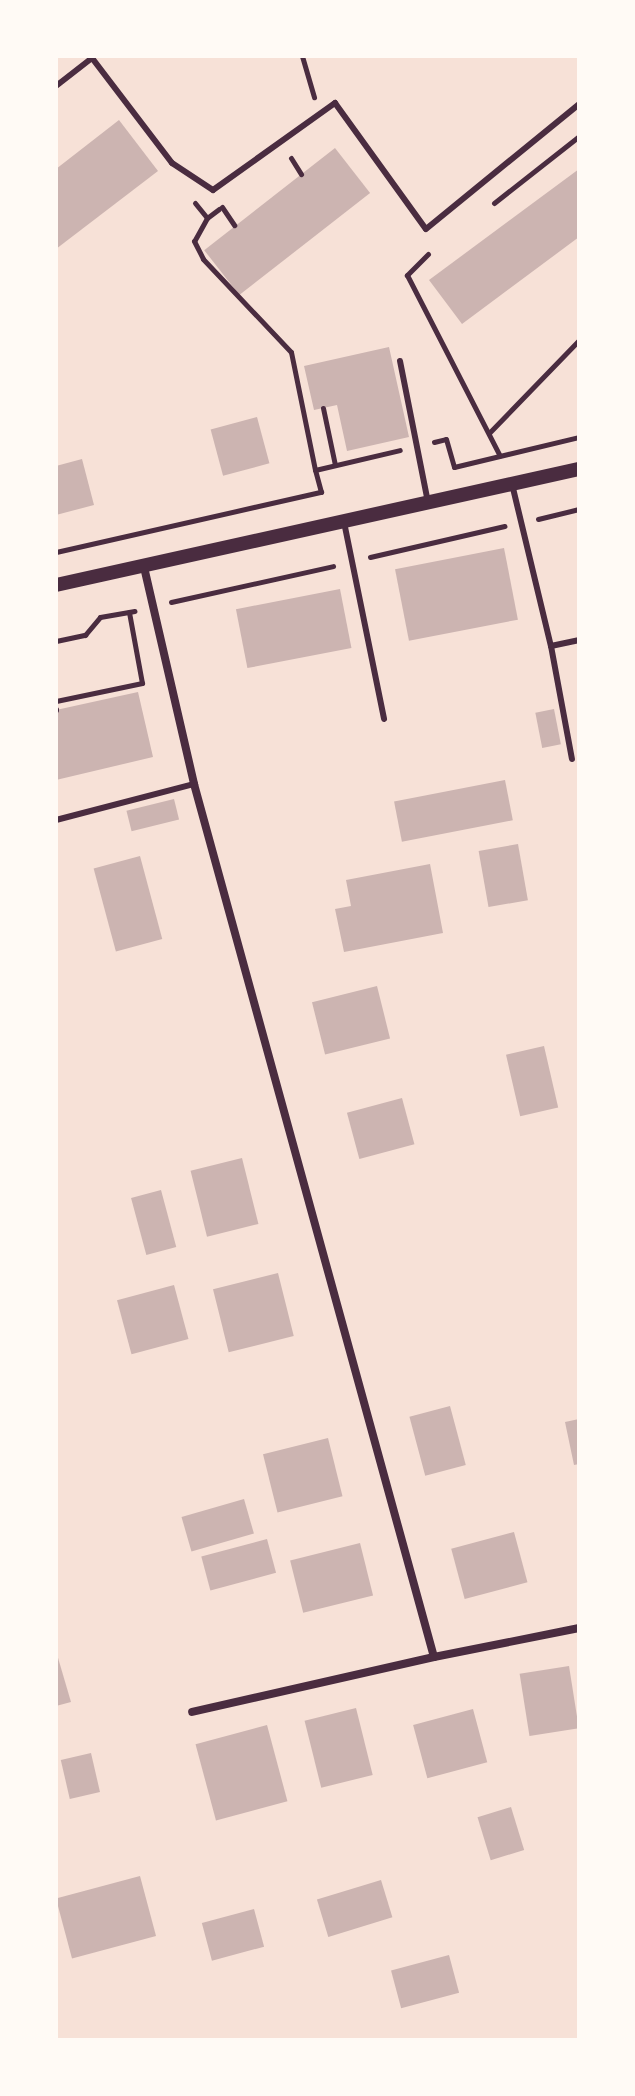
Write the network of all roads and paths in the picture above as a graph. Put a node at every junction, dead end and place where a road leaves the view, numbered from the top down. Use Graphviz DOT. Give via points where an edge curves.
graph roads {
  1 [pos="91,57"];
  2 [pos="56,86"];
  3 [pos="579,104"];
  4 [pos="579,136"];
  5 [pos="301,151"];
  6 [pos="291,158"];
  7 [pos="279,166"];
  8 [pos="301,174"];
  9 [pos="188,195"];
  10 [pos="233,199"];
  11 [pos="491,205"];
  12 [pos="222,207"];
  13 [pos="207,218"];
  14 [pos="234,225"];
  15 [pos="419,241"];
  16 [pos="440,244"];
  17 [pos="428,254"];
  18 [pos="579,340"];
  19 [pos="400,361"];
  20 [pos="323,408"];
  21 [pos="489,433"];
  22 [pos="579,437"];
  23 [pos="382,443"];
  24 [pos="417,446"];
  25 [pos="384,454"];
  26 [pos="500,456"];
  27 [pos="335,465"];
  28 [pos="579,469"];
  29 [pos="315,470"];
  30 [pos="512,484"];
  31 [pos="428,503"];
  32 [pos="579,509"];
  33 [pos="344,522"];
  34 [pos="522,522"];
  35 [pos="56,552"];
  36 [pos="352,561"];
  37 [pos="144,567"];
  38 [pos="56,585"];
  39 [pos="154,606"];
  40 [pos="129,612"];
  41 [pos="579,640"];
  42 [pos="56,641"];
  43 [pos="551,646"];
  44 [pos="56,701"];
  45 [pos="384,719"];
  46 [pos="572,759"];
  47 [pos="194,784"];
  48 [pos="56,820"];
  49 [pos="579,1628"];
  50 [pos="434,1657"];
  51 [pos="192,1712"];
  1 -- 2 [label="lane"];
  1 -- 3 [label="lane" via="172,163 213,190 335,103 426,229"];
  4 -- 11 [label="path"];
  5 -- 6 [label="path"];
  6 -- 7 [label="path"];
  6 -- 8 [label="path"];
  9 -- 13 [label="path"];
  10 -- 12 [label="path"];
  12 -- 13 [label="path"];
  12 -- 14 [label="path"];
  13 -- 29 [label="path" via="194,241 203,259 291,352"];
  15 -- 17 [label="path"];
  16 -- 17 [label="path"];
  17 -- 21 [label="path" via="407,275"];
  18 -- 21 [label="path"];
  19 -- 24 [label="lane"];
  20 -- 27 [label="path"];
  21 -- 26 [label="path"];
  22 -- 26 [label="path"];
  23 -- 25 [label="path"];
  24 -- 25 [label="path"];
  24 -- 26 [label="path" via="446,439 454,467"];
  24 -- 31 [label="lane"];
  25 -- 27 [label="path"];
  27 -- 29 [label="path"];
  28 -- 30 [label="street"];
  29 -- 35 [label="path" via="321,492"];
  30 -- 31 [label="street"];
  30 -- 34 [label="lane"];
  31 -- 33 [label="street"];
  32 -- 34 [label="path"];
  33 -- 36 [label="lane"];
  33 -- 37 [label="street"];
  34 -- 36 [label="path"];
  34 -- 43 [label="lane"];
  36 -- 39 [label="path"];
  36 -- 45 [label="lane"];
  37 -- 38 [label="street"];
  37 -- 39 [label="street"];
  39 -- 40 [label="path"];
  39 -- 47 [label="street"];
  40 -- 42 [label="path"];
  40 -- 44 [label="path" via="142,683"];
  41 -- 43 [label="lane"];
  43 -- 46 [label="lane"];
  47 -- 48 [label="lane"];
  47 -- 50 [label="street"];
  49 -- 50 [label="street"];
  50 -- 51 [label="street"];
}
